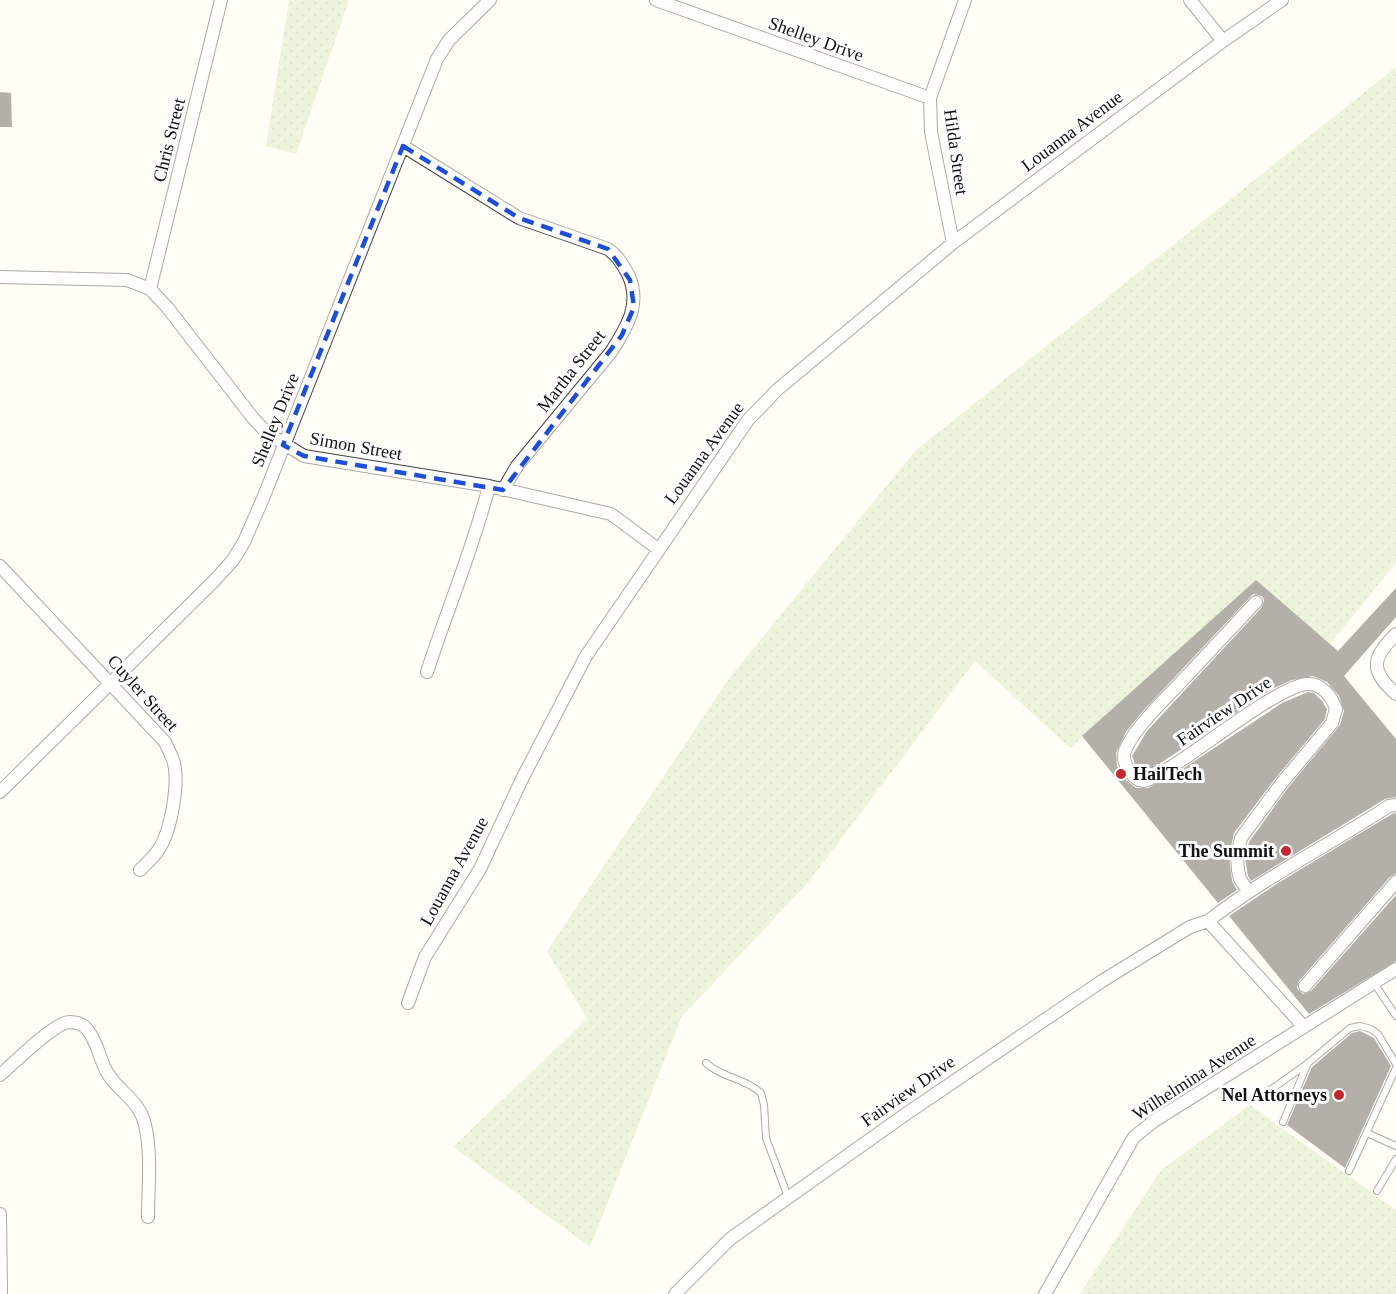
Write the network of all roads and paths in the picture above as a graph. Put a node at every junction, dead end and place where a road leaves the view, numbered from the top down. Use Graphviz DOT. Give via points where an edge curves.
graph roads {
  1 [pos="221,0"];
  2 [pos="490,0"];
  3 [pos="656,0"];
  4 [pos="965,0"];
  5 [pos="1190,0"];
  6 [pos="1282,0"];
  7 [pos="1223,40"];
  8 [pos="930,98"];
  9 [pos="403,146"];
  10 [pos="953,243"];
  11 [pos="0,277"];
  12 [pos="150,289"];
  13 [pos="284,445"];
  14 [pos="489,486"];
  15 [pos="503,490"];
  16 [pos="658,549"];
  17 [pos="0,566"];
  18 [pos="1256,602"];
  19 [pos="1396,634"];
  20 [pos="427,672"];
  21 [pos="111,683"];
  22 [pos="1396,694"];
  23 [pos="0,792"];
  24 [pos="1396,805"];
  25 [pos="141,870"];
  26 [pos="1396,882"];
  27 [pos="1248,891"];
  28 [pos="1208,921"];
  29 [pos="1396,969"];
  30 [pos="1374,982"];
  31 [pos="1305,986"];
  32 [pos="408,1003"];
  33 [pos="1396,1016"];
  34 [pos="1304,1027"];
  35 [pos="706,1063"];
  36 [pos="1307,1064"];
  37 [pos="1396,1066"];
  38 [pos="0,1075"];
  39 [pos="1259,1098"];
  40 [pos="1283,1122"];
  41 [pos="1367,1133"];
  42 [pos="1396,1146"];
  43 [pos="1396,1160"];
  44 [pos="1348,1171"];
  45 [pos="1377,1191"];
  46 [pos="788,1198"];
  47 [pos="0,1214"];
  48 [pos="148,1217"];
  49 [pos="1,1294"];
  50 [pos="675,1294"];
  51 [pos="1045,1294"];
  1 -- 12 [label="street, Chris Street"];
  2 -- 9 [label="street, Shelley Drive" via="441,50"];
  3 -- 8 [label="street, Shelley Drive"];
  4 -- 8 [label="street, Hilda Street"];
  5 -- 7 [label="street"];
  6 -- 7 [label="street, Louanna Avenue"];
  7 -- 10 [label="street, Louanna Avenue"];
  8 -- 10 [label="street, Hilda Street" via="931,132"];
  9 -- 13 [label="street, Shelley Drive"];
  9 -- 15 [label="street, Martha Street" via="519,218 608,249 616,255 630,280 634,307 622,335 517,466"];
  10 -- 16 [label="street, Louanna Avenue" via="763,402"];
  11 -- 12 [label="street, Simon Street" via="127,280"];
  12 -- 13 [label="street, Simon Street" via="253,418"];
  13 -- 14 [label="street, Simon Street" via="304,456"];
  13 -- 21 [label="street, Shelley Drive" via="244,543 233,560"];
  14 -- 15 [label="street, Simon Street"];
  14 -- 20 [label="street"];
  15 -- 16 [label="street, Simon Street" via="611,514"];
  16 -- 32 [label="street, Louanna Avenue" via="586,656 480,869 425,957"];
  17 -- 21 [label="street, Cuyler Street"];
  18 -- 27 [label="street, Fairview Drive" via="1157,708 1124,754 1131,774 1143,781 1191,755 1293,687 1315,684 1328,693 1336,709 1332,723 1241,838 1238,870"];
  19 -- 22 [label="street" via="1377,656 1376,670"];
  21 -- 23 [label="street, Shelley Drive"];
  21 -- 25 [label="street, Cuyler Street" via="165,742 174,763 175,782 165,836 156,854"];
  24 -- 27 [label="street, Fairview Drive"];
  26 -- 31 [label="street"];
  27 -- 28 [label="street, Fairview Drive"];
  28 -- 34 [label="street"];
  28 -- 46 [label="street, Fairview Drive" via="1190,927 1093,987"];
  29 -- 30 [label="street, Wilhelmina Avenue"];
  30 -- 33 [label="lane"];
  30 -- 34 [label="street, Wilhelmina Avenue"];
  34 -- 51 [label="street, Wilhelmina Avenue" via="1134,1137"];
  35 -- 46 [label="lane" via="761,1093 766,1138"];
  36 -- 37 [label="lane" via="1350,1028 1360,1026 1378,1034"];
  36 -- 39 [label="lane"];
  36 -- 40 [label="lane"];
  37 -- 41 [label="lane"];
  38 -- 48 [label="street" via="63,1023 81,1024 89,1030 108,1074 137,1105 146,1126"];
  41 -- 42 [label="lane"];
  41 -- 44 [label="lane"];
  43 -- 45 [label="lane"];
  46 -- 50 [label="street, Fairview Drive" via="730,1239"];
  47 -- 49 [label="street"];
}
